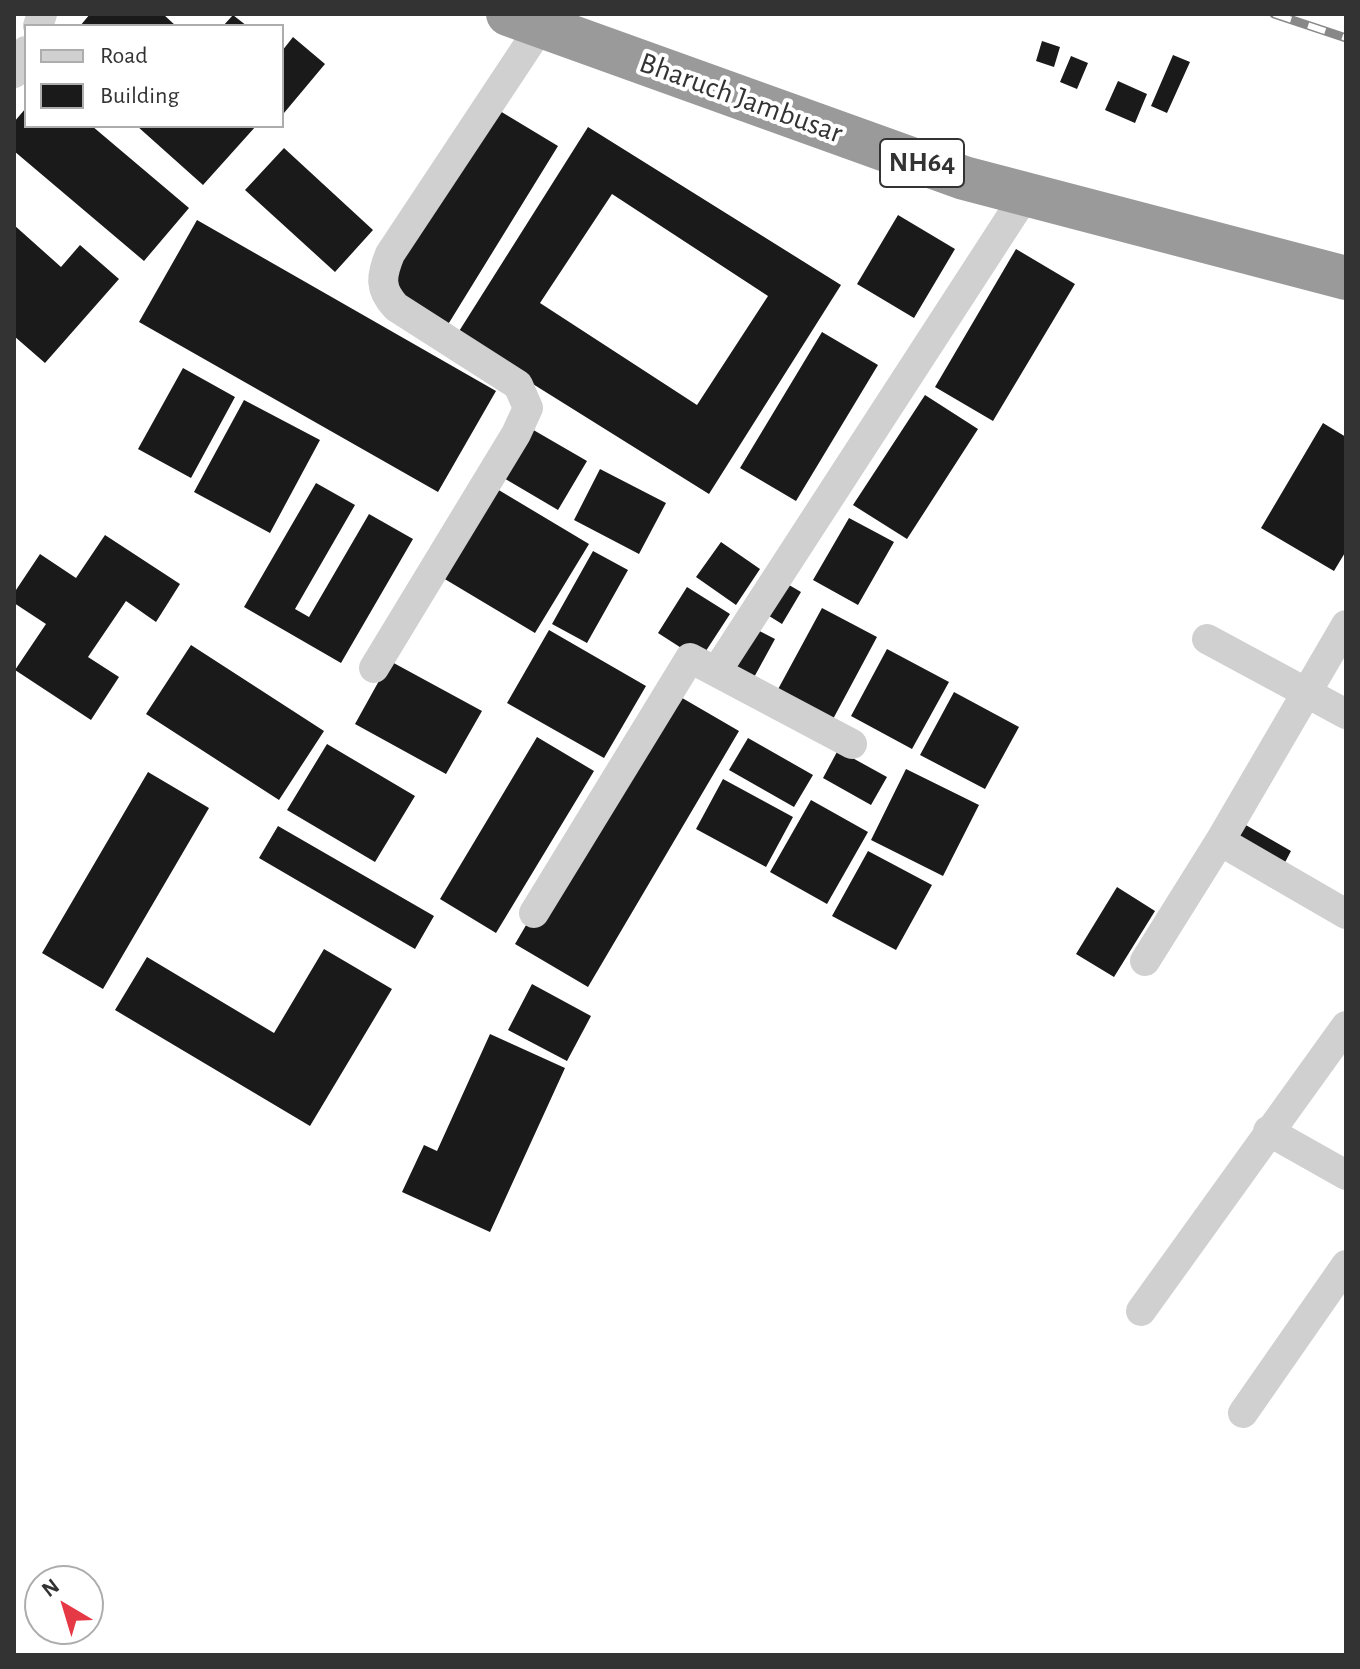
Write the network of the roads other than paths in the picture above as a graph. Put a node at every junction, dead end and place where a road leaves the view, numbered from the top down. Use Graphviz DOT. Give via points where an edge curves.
graph roads {
  1 [pos="525,20"];
  2 [pos="24,55"];
  3 [pos="14,73"];
  4 [pos="1026,194"];
  5 [pos="1346,278"];
  6 [pos="1346,625"];
  7 [pos="1207,639"];
  8 [pos="374,668"];
  9 [pos="716,672"];
  10 [pos="1306,691"];
  11 [pos="1346,714"];
  12 [pos="852,744"];
  13 [pos="1220,841"];
  14 [pos="534,913"];
  15 [pos="1346,914"];
  16 [pos="1145,961"];
  17 [pos="1346,1026"];
  18 [pos="1268,1131"];
  19 [pos="1346,1175"];
  20 [pos="1346,1265"];
  21 [pos="1141,1311"];
  22 [pos="1243,1413"];
  1 -- 4 [label="highway, Bharuch Jambusar / NH64" via="964,178"];
  1 -- 8 [label="street" via="381,275 385,295 396,307 518,385 528,408"];
  2 -- 3 [label="street"];
  4 -- 5 [label="highway, Bharuch Jambusar / NH64"];
  4 -- 9 [label="street"];
  6 -- 10 [label="street"];
  7 -- 10 [label="street"];
  9 -- 12 [label="street"];
  9 -- 14 [label="street" via="690,658"];
  10 -- 11 [label="street"];
  10 -- 13 [label="street"];
  13 -- 15 [label="street"];
  13 -- 16 [label="street"];
  17 -- 18 [label="street"];
  18 -- 19 [label="street"];
  18 -- 21 [label="street"];
  20 -- 22 [label="street"];
}
